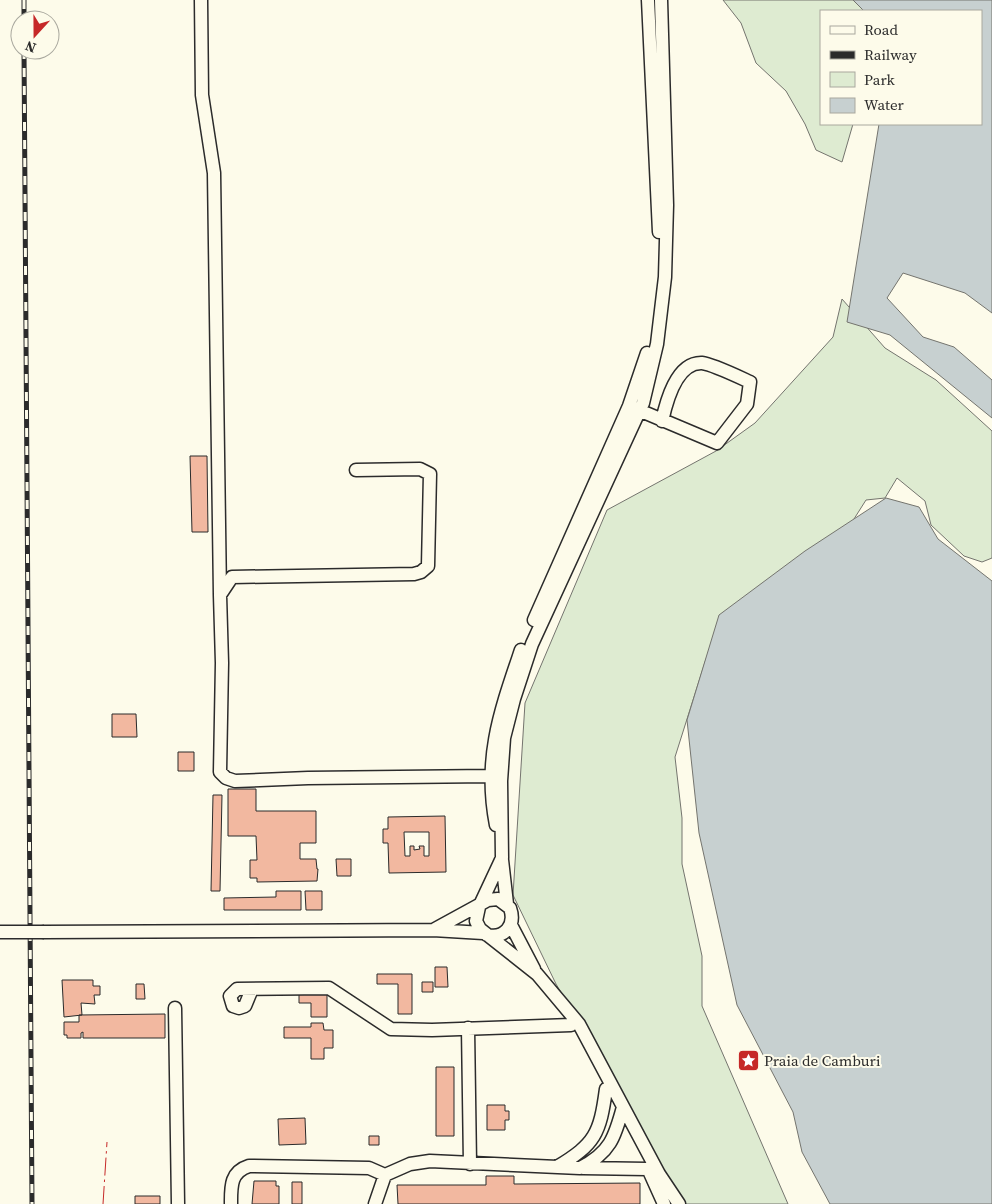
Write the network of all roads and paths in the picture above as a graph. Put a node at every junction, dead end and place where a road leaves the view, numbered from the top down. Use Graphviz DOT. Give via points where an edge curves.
graph roads {
  1 [pos="201,0"];
  2 [pos="648,0"];
  3 [pos="662,0"];
  4 [pos="634,408"];
  5 [pos="662,421"];
  6 [pos="356,470"];
  7 [pos="220,595"];
  8 [pos="490,776"];
  9 [pos="502,858"];
  10 [pos="506,904"];
  11 [pos="479,906"];
  12 [pos="511,925"];
  13 [pos="433,930"];
  14 [pos="0,932"];
  15 [pos="485,934"];
  16 [pos="537,974"];
  17 [pos="252,988"];
  18 [pos="175,1008"];
  19 [pos="571,1025"];
  20 [pos="468,1028"];
  21 [pos="606,1089"];
  22 [pos="622,1112"];
  23 [pos="470,1164"];
  24 [pos="556,1168"];
  25 [pos="580,1168"];
  26 [pos="647,1168"];
  27 [pos="385,1175"];
  28 [pos="178,1204"];
  29 [pos="231,1204"];
  30 [pos="375,1204"];
  31 [pos="664,1204"];
  32 [pos="678,1204"];
  1 -- 7 [label="street" via="202,95 214,173"];
  2 -- 4 [label="street" via="660,275 652,341"];
  3 -- 4 [label="street" via="667,205 665,277 657,344 644,402"];
  4 -- 5 [label="street"];
  4 -- 8 [label="street" via="523,645 495,735"];
  4 -- 9 [label="street" via="532,644 514,699 504,738"];
  5 -- 5 [label="street" via="666,403 680,374 688,367 701,363 750,382 747,404 717,443"];
  6 -- 7 [label="street" via="420,469 430,474 426,570 414,574 232,578"];
  7 -- 8 [label="street" via="220,772 226,778 235,781"];
  8 -- 9 [label="street"];
  9 -- 10 [label="street"];
  9 -- 11 [label="street"];
  10 -- 11 [label="street" via="493,899"];
  10 -- 12 [label="street" via="512,914"];
  11 -- 13 [label="street"];
  11 -- 15 [label="street" via="476,921"];
  12 -- 15 [label="street" via="504,934"];
  12 -- 16 [label="street"];
  13 -- 14 [label="street, bridge"];
  13 -- 15 [label="street"];
  15 -- 16 [label="street"];
  16 -- 19 [label="street"];
  16 -- 22 [label="street" via="579,1024"];
  17 -- 20 [label="street" via="329,988 391,1029"];
  18 -- 28 [label="street"];
  19 -- 20 [label="street"];
  19 -- 21 [label="street"];
  20 -- 23 [label="street"];
  21 -- 22 [label="street"];
  21 -- 24 [label="street" via="602,1118 594,1136 580,1154"];
  22 -- 25 [label="street" via="610,1146 595,1161"];
  22 -- 26 [label="street"];
  22 -- 32 [label="street"];
  23 -- 24 [label="street"];
  23 -- 27 [label="street" via="430,1161 410,1164"];
  24 -- 25 [label="street"];
  25 -- 26 [label="street"];
  26 -- 31 [label="street"];
  27 -- 29 [label="street" via="369,1168 249,1166 239,1170 232,1179"];
  27 -- 30 [label="street"];
}
